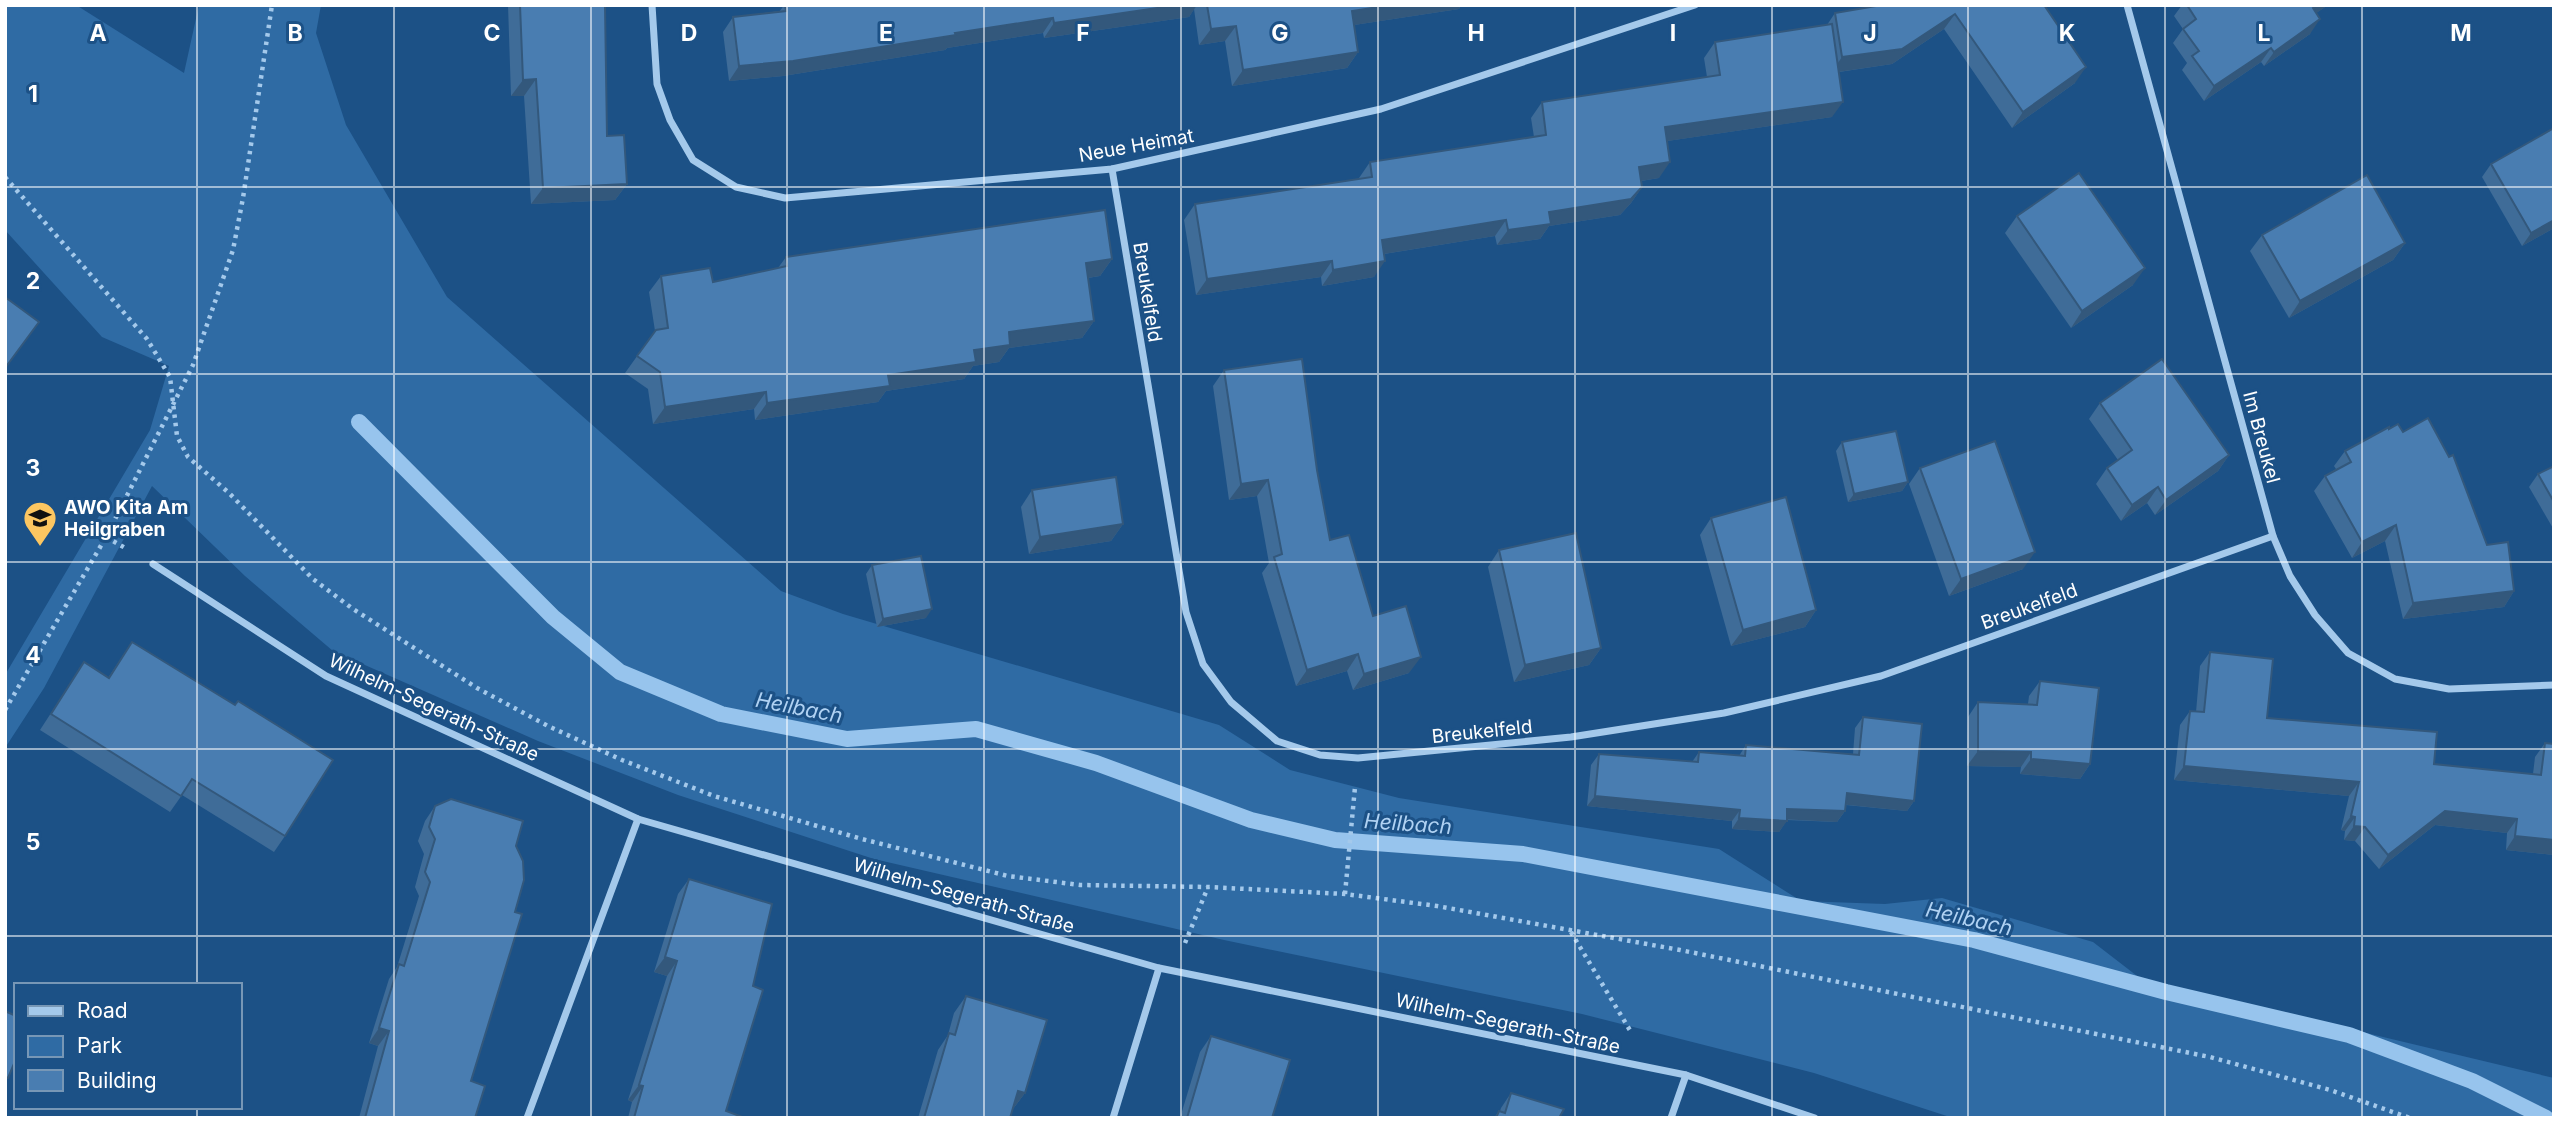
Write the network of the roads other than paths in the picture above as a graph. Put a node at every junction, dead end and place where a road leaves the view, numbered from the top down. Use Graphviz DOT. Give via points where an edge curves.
graph roads {
  1 [pos="652,5"];
  2 [pos="1695,5"];
  3 [pos="2127,5"];
  4 [pos="1112,169"];
  5 [pos="2273,536"];
  6 [pos="153,564"];
  7 [pos="2554,685"];
  8 [pos="638,819"];
  9 [pos="1159,968"];
  10 [pos="1686,1075"];
  11 [pos="527,1118"];
  12 [pos="1113,1118"];
  13 [pos="1671,1118"];
  14 [pos="1815,1118"];
  1 -- 4 [label="street, Neue Heimat" via="657,84 670,120 693,160 736,187 785,198"];
  2 -- 4 [label="street, Neue Heimat" via="1381,109"];
  3 -- 5 [label="street, Im Breukel"];
  4 -- 5 [label="street, Breukelfeld" via="1186,612 1203,664 1231,702 1277,741 1320,755 1358,758 1457,750 1737,710 1881,676"];
  5 -- 7 [label="street, Im Breukel" via="2290,576 2347,653 2395,679 2449,688"];
  6 -- 8 [label="street, Wilhelm-Segerath-Straße" via="326,676"];
  8 -- 9 [label="street, Wilhelm-Segerath-Straße"];
  8 -- 11 [label="street"];
  9 -- 10 [label="street, Wilhelm-Segerath-Straße"];
  9 -- 12 [label="street"];
  10 -- 13 [label="street"];
  10 -- 14 [label="street, Wilhelm-Segerath-Straße"];
}
